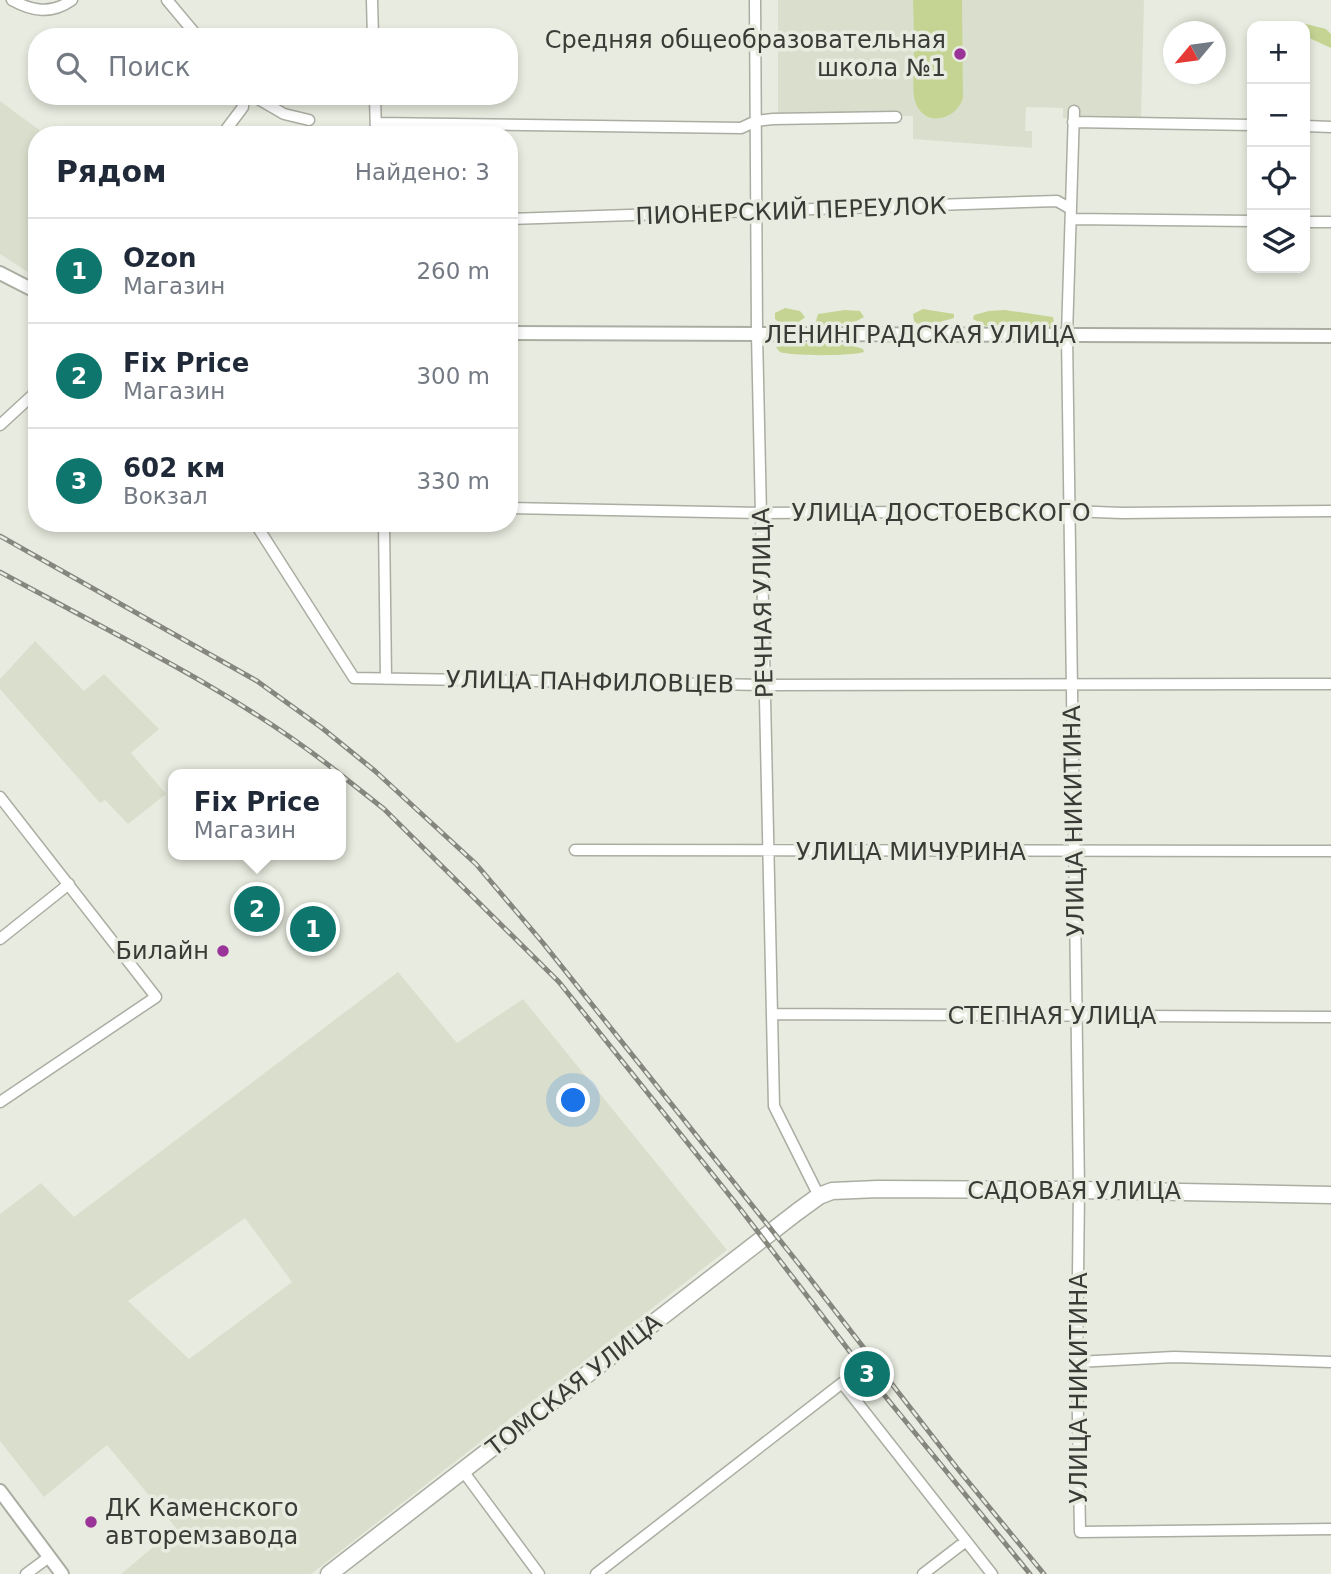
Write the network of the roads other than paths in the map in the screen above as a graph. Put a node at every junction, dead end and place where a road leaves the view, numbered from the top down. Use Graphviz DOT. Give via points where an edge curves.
graph roads {
  1 [pos="12,0"];
  2 [pos="72,0"];
  3 [pos="167,0"];
  4 [pos="372,0"];
  5 [pos="755,0"];
  6 [pos="190,28"];
  7 [pos="373,28"];
  8 [pos="243,105"];
  9 [pos="268,105"];
  10 [pos="375,105"];
  11 [pos="896,117"];
  12 [pos="309,120"];
  13 [pos="755,121"];
  14 [pos="376,123"];
  15 [pos="1247,125"];
  16 [pos="229,126"];
  17 [pos="1310,126"];
  18 [pos="1331,127"];
  19 [pos="756,213"];
  20 [pos="1071,214"];
  21 [pos="518,219"];
  22 [pos="1247,221"];
  23 [pos="1310,222"];
  24 [pos="1331,222"];
  25 [pos="0,273"];
  26 [pos="28,287"];
  27 [pos="518,333"];
  28 [pos="757,334"];
  29 [pos="1067,335"];
  30 [pos="1331,336"];
  31 [pos="28,399"];
  32 [pos="0,425"];
  33 [pos="518,508"];
  34 [pos="1070,511"];
  35 [pos="1331,511"];
  36 [pos="761,513"];
  37 [pos="261,532"];
  38 [pos="384,532"];
  39 [pos="386,679"];
  40 [pos="1331,684"];
  41 [pos="765,685"];
  42 [pos="1072,685"];
  43 [pos="0,797"];
  44 [pos="575,850"];
  45 [pos="769,851"];
  46 [pos="1331,851"];
  47 [pos="1074,852"];
  48 [pos="69,884"];
  49 [pos="0,939"];
  50 [pos="772,1014"];
  51 [pos="1077,1016"];
  52 [pos="1331,1017"];
  53 [pos="0,1102"];
  54 [pos="1079,1190"];
  55 [pos="1331,1195"];
  56 [pos="819,1196"];
  57 [pos="1077,1362"];
  58 [pos="1331,1362"];
  59 [pos="463,1471"];
  60 [pos="0,1492"];
  61 [pos="1331,1529"];
  62 [pos="966,1541"];
  63 [pos="49,1557"];
  64 [pos="26,1574"];
  65 [pos="62,1574"];
  66 [pos="329,1574"];
  67 [pos="540,1574"];
  68 [pos="596,1574"];
  69 [pos="923,1574"];
  70 [pos="992,1574"];
  1 -- 2 [label="street" via="29,10 64,6"];
  3 -- 6 [label="street"];
  4 -- 7 [label="street"];
  5 -- 13 [label="street, РЕЧНАЯ УЛИЦА"];
  8 -- 16 [label="street"];
  9 -- 12 [label="street"];
  10 -- 14 [label="street"];
  11 -- 13 [label="street"];
  13 -- 14 [label="street" via="741,128"];
  13 -- 19 [label="street, РЕЧНАЯ УЛИЦА"];
  15 -- 20 [label="street, УЛИЦА НИКИТИНА" via="1074,116"];
  17 -- 18 [label="street"];
  19 -- 20 [label="street, ПИОНЕРСКИЙ ПЕРЕУЛОК" via="1057,201"];
  19 -- 21 [label="street, ПИОНЕРСКИЙ ПЕРЕУЛОК"];
  19 -- 28 [label="street, РЕЧНАЯ УЛИЦА"];
  20 -- 22 [label="street, ПИОНЕРСКИЙ ПЕРЕУЛОК"];
  20 -- 29 [label="street, УЛИЦА НИКИТИНА"];
  23 -- 24 [label="street"];
  25 -- 26 [label="street"];
  27 -- 28 [label="street, ЛЕНИНГРАДСКАЯ УЛИЦА"];
  28 -- 29 [label="street, ЛЕНИНГРАДСКАЯ УЛИЦА"];
  28 -- 36 [label="street, РЕЧНАЯ УЛИЦА"];
  29 -- 30 [label="street, ЛЕНИНГРАДСКАЯ УЛИЦА"];
  29 -- 34 [label="street, УЛИЦА НИКИТИНА"];
  31 -- 32 [label="street"];
  33 -- 36 [label="street, УЛИЦА ДОСТОЕВСКОГО"];
  34 -- 35 [label="street, УЛИЦА ДОСТОЕВСКОГО"];
  34 -- 36 [label="street, УЛИЦА ДОСТОЕВСКОГО"];
  34 -- 42 [label="street, УЛИЦА НИКИТИНА"];
  36 -- 41 [label="street, РЕЧНАЯ УЛИЦА"];
  37 -- 39 [label="street, УЛИЦА ПАНФИЛОВЦЕВ" via="354,678"];
  38 -- 39 [label="street"];
  39 -- 41 [label="street, УЛИЦА ПАНФИЛОВЦЕВ"];
  40 -- 42 [label="street, УЛИЦА ПАНФИЛОВЦЕВ"];
  41 -- 42 [label="street, УЛИЦА ПАНФИЛОВЦЕВ"];
  41 -- 45 [label="street, РЕЧНАЯ УЛИЦА"];
  42 -- 47 [label="street, УЛИЦА НИКИТИНА"];
  43 -- 48 [label="street"];
  44 -- 45 [label="street, УЛИЦА МИЧУРИНА"];
  45 -- 47 [label="street, УЛИЦА МИЧУРИНА"];
  45 -- 50 [label="street, РЕЧНАЯ УЛИЦА"];
  46 -- 47 [label="street, УЛИЦА МИЧУРИНА"];
  47 -- 51 [label="street, УЛИЦА НИКИТИНА"];
  48 -- 49 [label="street"];
  48 -- 53 [label="street" via="156,997"];
  50 -- 51 [label="street, СТЕПНАЯ УЛИЦА"];
  50 -- 56 [label="street, РЕЧНАЯ УЛИЦА" via="774,1106"];
  51 -- 52 [label="street, СТЕПНАЯ УЛИЦА"];
  51 -- 54 [label="street, УЛИЦА НИКИТИНА"];
  54 -- 55 [label="main road, САДОВАЯ УЛИЦА"];
  54 -- 56 [label="main road, САДОВАЯ УЛИЦА" via="878,1189"];
  54 -- 57 [label="street, УЛИЦА НИКИТИНА"];
  56 -- 59 [label="main road, ТОМСКАЯ УЛИЦА"];
  57 -- 58 [label="street" via="1174,1357"];
  57 -- 61 [label="street, УЛИЦА НИКИТИНА" via="1080,1532"];
  59 -- 66 [label="main road, ТОМСКАЯ УЛИЦА"];
  59 -- 67 [label="street"];
  60 -- 63 [label="street"];
  62 -- 68 [label="street" via="842,1383"];
  62 -- 69 [label="street"];
  62 -- 70 [label="street"];
  63 -- 64 [label="street"];
  63 -- 65 [label="street"];
}
